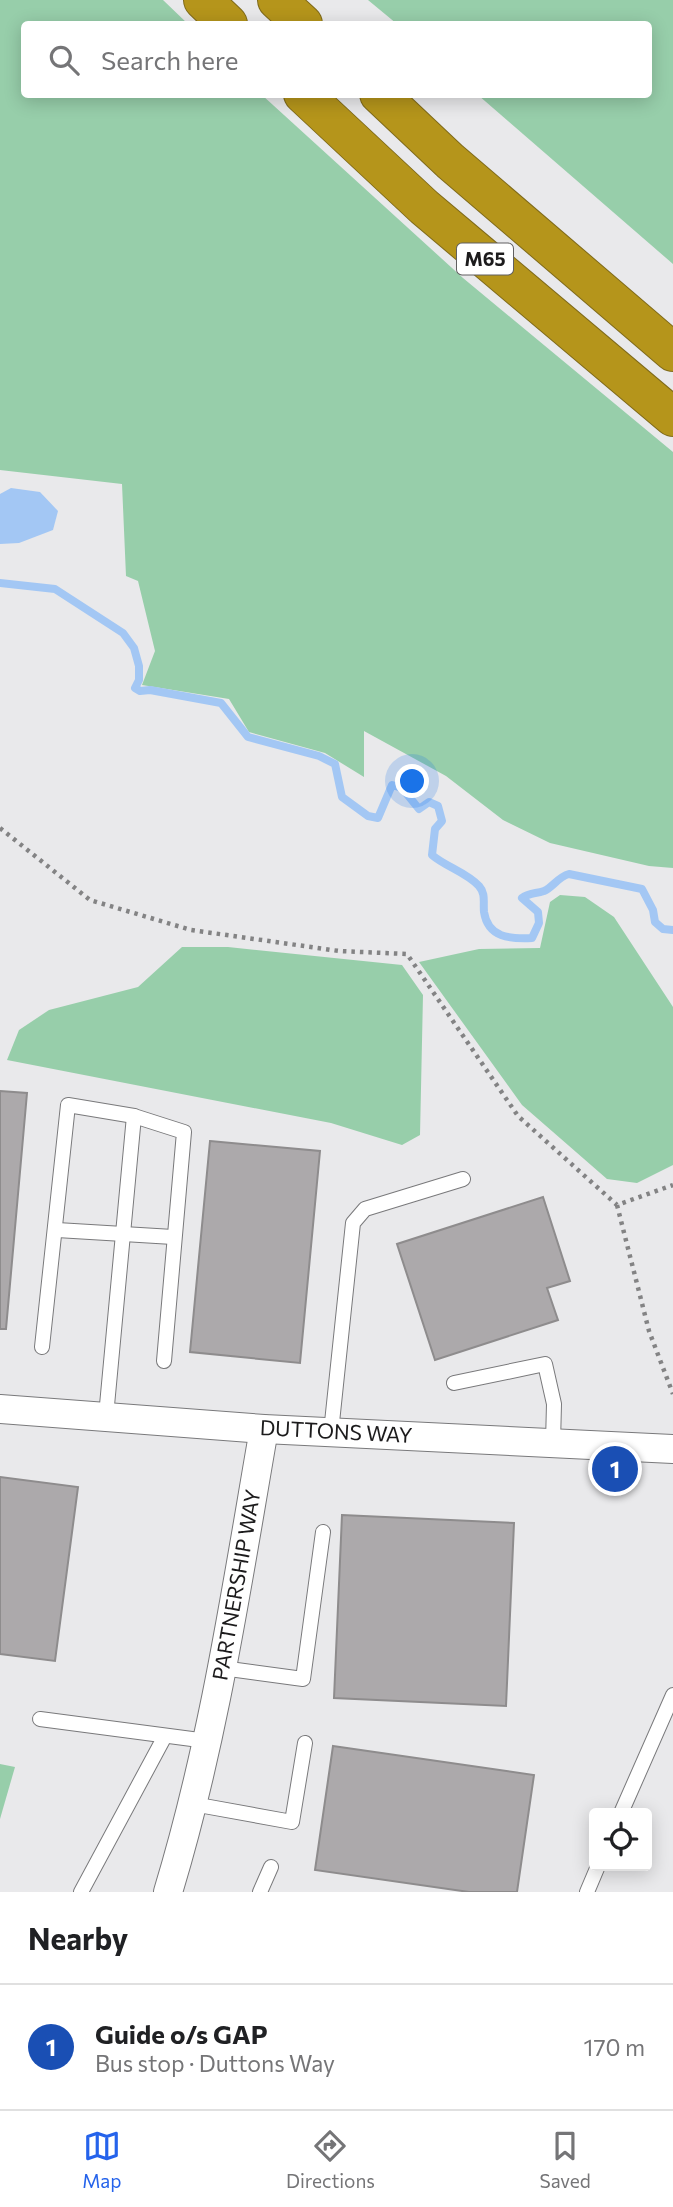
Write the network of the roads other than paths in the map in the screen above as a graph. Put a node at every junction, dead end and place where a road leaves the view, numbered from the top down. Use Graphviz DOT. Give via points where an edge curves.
graph roads {
  1 [pos="202,0"];
  2 [pos="277,0"];
  3 [pos="225,21"];
  4 [pos="300,21"];
  5 [pos="307,98"];
  6 [pos="383,98"];
  7 [pos="673,352"];
  8 [pos="673,417"];
  9 [pos="134,1116"];
  10 [pos="463,1179"];
  11 [pos="57,1230"];
  12 [pos="123,1233"];
  13 [pos="173,1237"];
  14 [pos="42,1348"];
  15 [pos="164,1361"];
  16 [pos="454,1383"];
  17 [pos="0,1409"];
  18 [pos="106,1416"];
  19 [pos="264,1429"];
  20 [pos="331,1432"];
  21 [pos="553,1442"];
  22 [pos="673,1449"];
  23 [pos="323,1532"];
  24 [pos="222,1668"];
  25 [pos="673,1695"];
  26 [pos="40,1719"];
  27 [pos="165,1736"];
  28 [pos="207,1741"];
  29 [pos="306,1743"];
  30 [pos="193,1804"];
  31 [pos="623,1808"];
  32 [pos="271,1867"];
  33 [pos="596,1871"];
  34 [pos="81,1892"];
  35 [pos="168,1892"];
  36 [pos="260,1892"];
  37 [pos="587,1892"];
  1 -- 3 [label="highway"];
  2 -- 4 [label="highway"];
  5 -- 8 [label="highway, M65" via="424,207"];
  6 -- 7 [label="highway, M65" via="460,170"];
  9 -- 11 [label="lane" via="68,1105"];
  9 -- 12 [label="lane"];
  9 -- 13 [label="lane" via="184,1132"];
  10 -- 20 [label="lane" via="365,1209 353,1223"];
  11 -- 12 [label="lane"];
  11 -- 14 [label="lane"];
  12 -- 13 [label="lane"];
  12 -- 18 [label="lane"];
  13 -- 15 [label="lane"];
  16 -- 21 [label="lane" via="545,1364 554,1404"];
  17 -- 18 [label="street, DUTTONS WAY"];
  18 -- 19 [label="street, DUTTONS WAY"];
  19 -- 20 [label="street, DUTTONS WAY"];
  19 -- 24 [label="street, PARTNERSHIP WAY"];
  20 -- 21 [label="street, DUTTONS WAY"];
  21 -- 22 [label="street, DUTTONS WAY"];
  23 -- 24 [label="lane" via="303,1679"];
  24 -- 28 [label="street, PARTNERSHIP WAY"];
  25 -- 31 [label="lane"];
  26 -- 27 [label="lane"];
  27 -- 28 [label="lane"];
  27 -- 34 [label="lane"];
  28 -- 30 [label="street, PARTNERSHIP WAY"];
  29 -- 30 [label="lane" via="292,1822"];
  30 -- 35 [label="street, PARTNERSHIP WAY"];
  32 -- 36 [label="lane"];
  33 -- 37 [label="lane"];
}
